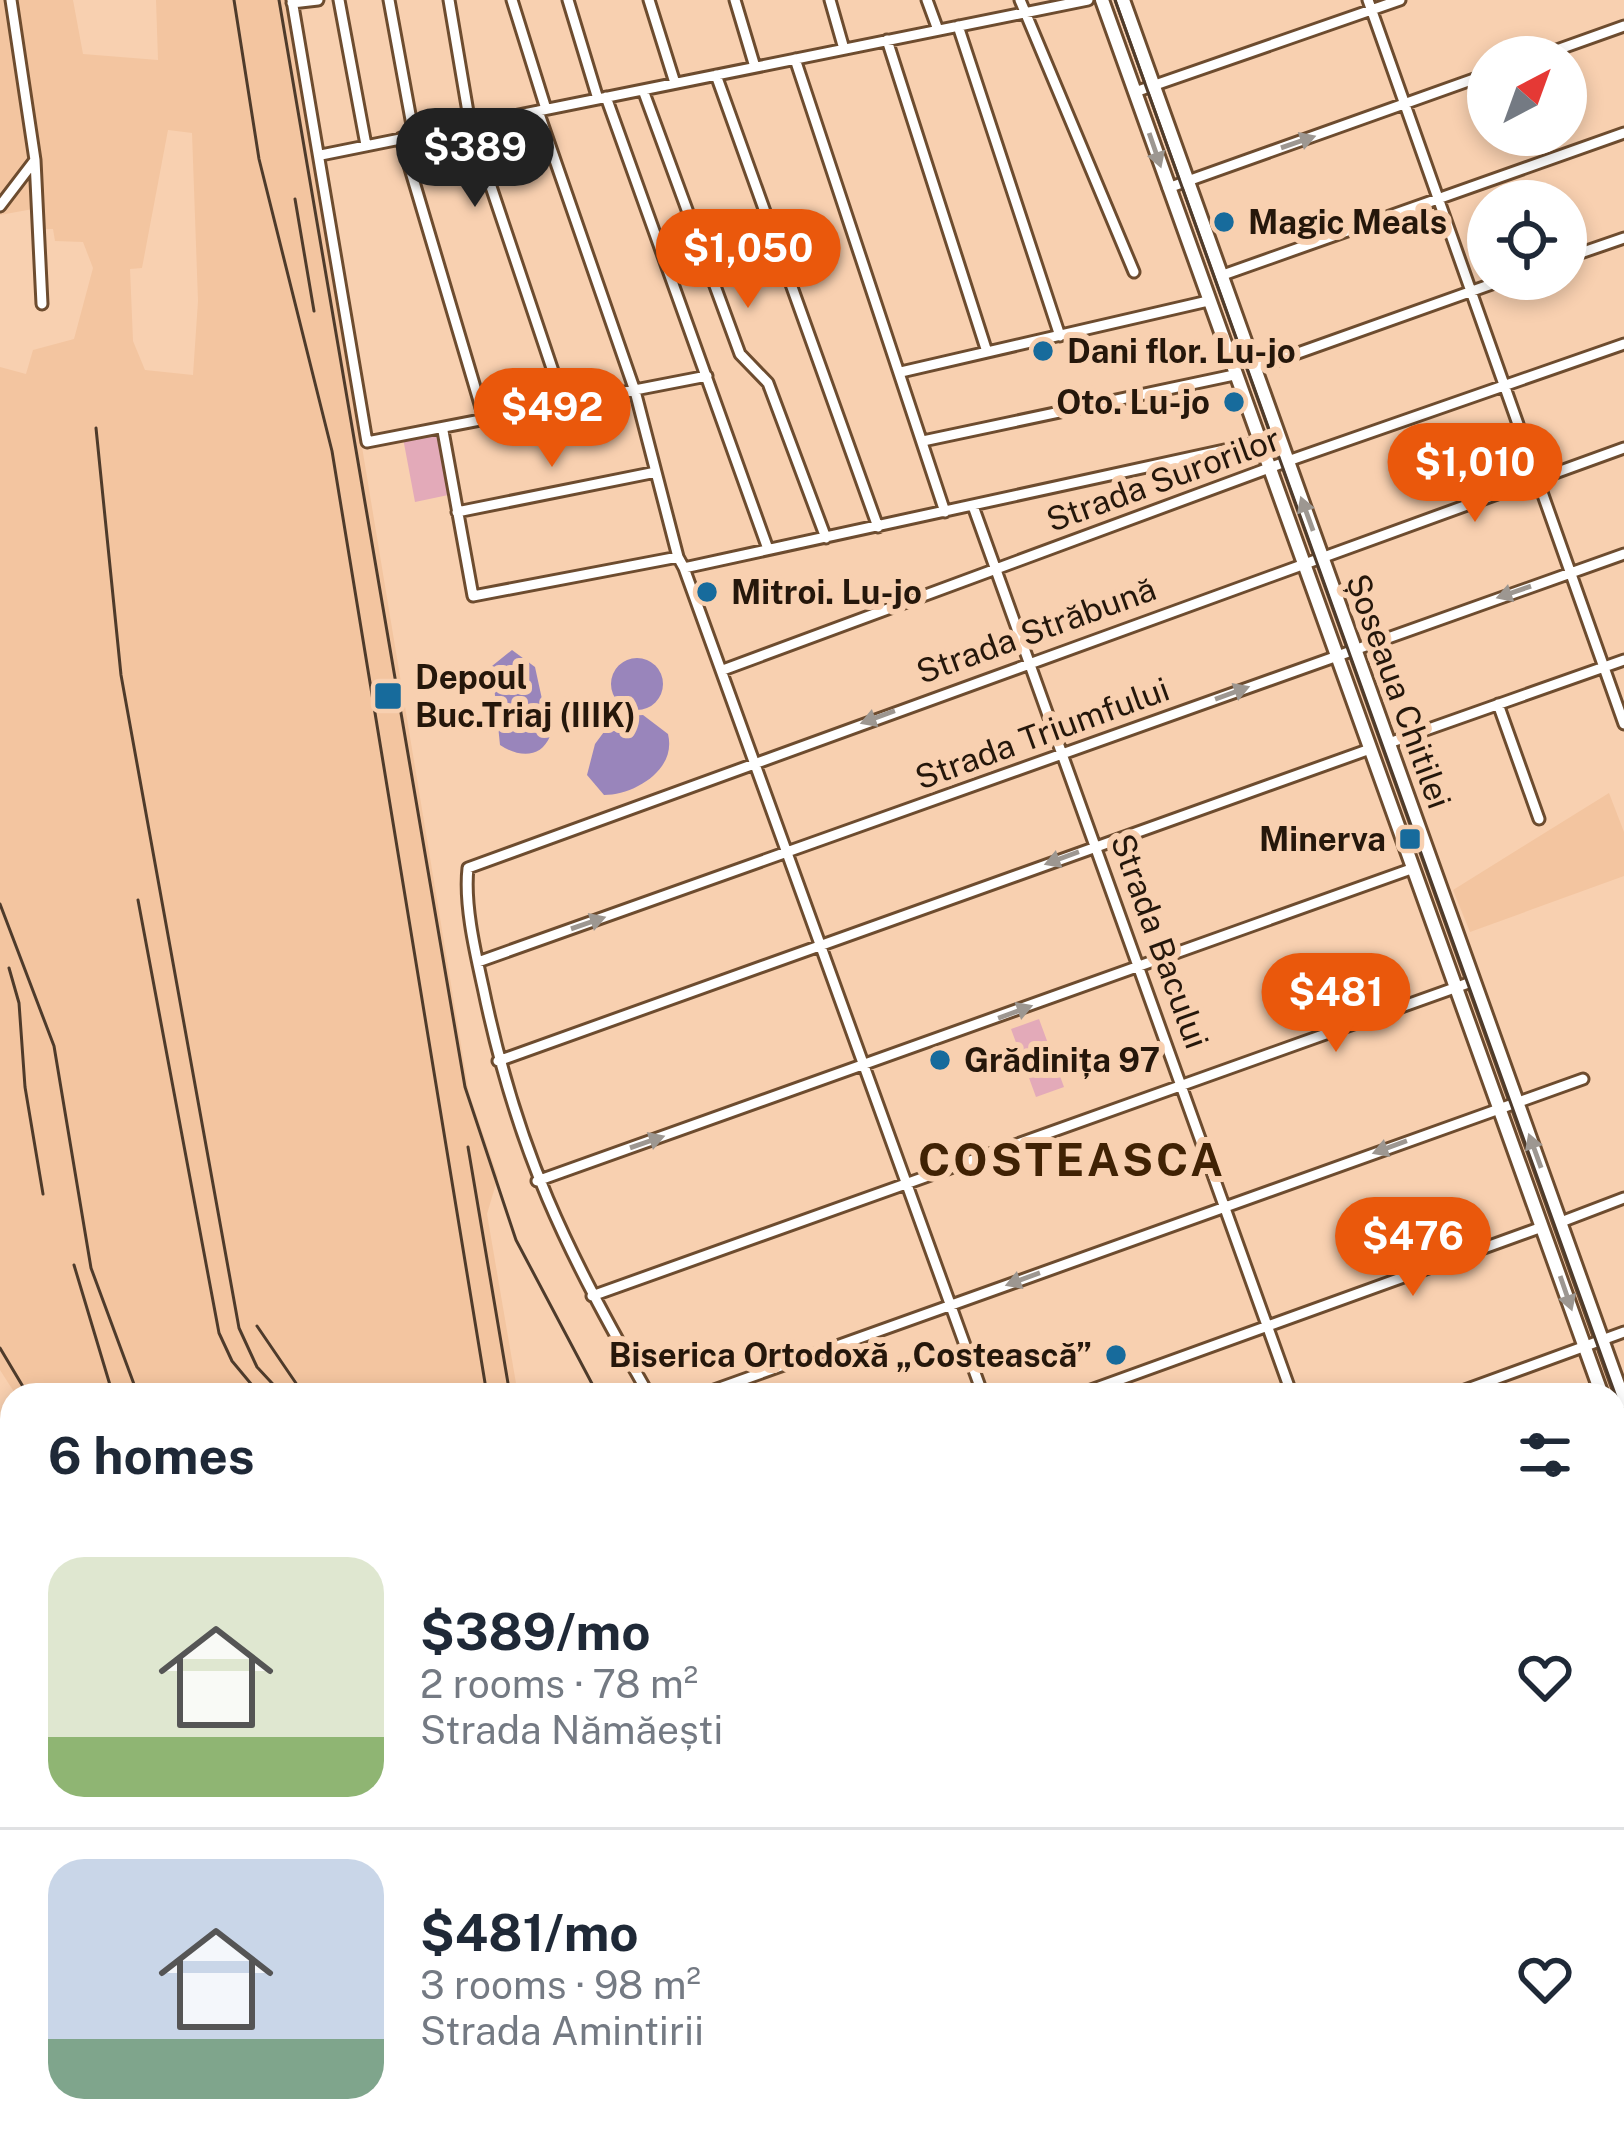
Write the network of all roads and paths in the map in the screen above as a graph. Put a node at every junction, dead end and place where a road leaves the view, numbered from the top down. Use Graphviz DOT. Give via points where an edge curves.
graph roads {
  1 [pos="10,0"];
  2 [pos="318,0"];
  3 [pos="339,0"];
  4 [pos="389,0"];
  5 [pos="448,0"];
  6 [pos="512,0"];
  7 [pos="568,0"];
  8 [pos="649,0"];
  9 [pos="735,0"];
  10 [pos="830,0"];
  11 [pos="927,0"];
  12 [pos="1020,0"];
  13 [pos="1088,0"];
  14 [pos="1102,0"];
  15 [pos="1123,0"];
  16 [pos="1400,0"];
  17 [pos="292,2"];
  18 [pos="1369,5"];
  19 [pos="1027,12"];
  20 [pos="958,26"];
  21 [pos="1624,26"];
  22 [pos="938,30"];
  23 [pos="1587,39"];
  24 [pos="887,40"];
  25 [pos="844,49"];
  26 [pos="795,59"];
  27 [pos="755,67"];
  28 [pos="716,75"];
  29 [pos="1467,81"];
  30 [pos="675,83"];
  31 [pos="1154,86"];
  32 [pos="643,90"];
  33 [pos="1135,92"];
  34 [pos="602,98"];
  35 [pos="1403,104"];
  36 [pos="542,110"];
  37 [pos="470,124"];
  38 [pos="1624,133"];
  39 [pos="414,136"];
  40 [pos="401,138"];
  41 [pos="366,146"];
  42 [pos="321,155"];
  43 [pos="35,160"];
  44 [pos="1188,181"];
  45 [pos="1168,188"];
  46 [pos="1437,199"];
  47 [pos="0,206"];
  48 [pos="1624,238"];
  49 [pos="1587,251"];
  50 [pos="1134,272"];
  51 [pos="1223,275"];
  52 [pos="1467,281"];
  53 [pos="1467,293"];
  54 [pos="1474,300"];
  55 [pos="1208,302"];
  56 [pos="42,304"];
  57 [pos="1060,335"];
  58 [pos="1624,344"];
  59 [pos="987,352"];
  60 [pos="1256,368"];
  61 [pos="901,372"];
  62 [pos="1234,375"];
  63 [pos="706,376"];
  64 [pos="1505,386"];
  65 [pos="635,391"];
  66 [pos="564,404"];
  67 [pos="485,421"];
  68 [pos="442,431"];
  69 [pos="923,441"];
  70 [pos="1261,442"];
  71 [pos="1624,448"];
  72 [pos="1288,461"];
  73 [pos="1270,468"];
  74 [pos="656,472"];
  75 [pos="1538,479"];
  76 [pos="973,506"];
  77 [pos="457,512"];
  78 [pos="945,512"];
  79 [pos="878,527"];
  80 [pos="826,538"];
  81 [pos="768,549"];
  82 [pos="1624,554"];
  83 [pos="677,556"];
  84 [pos="1312,560"];
  85 [pos="684,568"];
  86 [pos="996,571"];
  87 [pos="1571,572"];
  88 [pos="1355,649"];
  89 [pos="1337,655"];
  90 [pos="1624,660"];
  91 [pos="1028,661"];
  92 [pos="1604,667"];
  93 [pos="723,670"];
  94 [pos="1498,704"];
  95 [pos="1624,724"];
  96 [pos="1389,743"];
  97 [pos="1370,748"];
  98 [pos="1063,755"];
  99 [pos="755,762"];
  100 [pos="1539,819"];
  101 [pos="1097,846"];
  102 [pos="787,853"];
  103 [pos="1411,869"];
  104 [pos="820,946"];
  105 [pos="478,962"];
  106 [pos="1141,967"];
  107 [pos="1474,981"];
  108 [pos="1456,988"];
  109 [pos="498,1060"];
  110 [pos="862,1066"];
  111 [pos="1582,1079"];
  112 [pos="1183,1086"];
  113 [pos="1517,1102"];
  114 [pos="1500,1108"];
  115 [pos="537,1180"];
  116 [pos="906,1186"];
  117 [pos="1624,1198"];
  118 [pos="1224,1206"];
  119 [pos="1561,1222"];
  120 [pos="1543,1228"];
  121 [pos="592,1296"];
  122 [pos="950,1306"];
  123 [pos="1268,1327"];
  124 [pos="1624,1332"];
  125 [pos="1603,1340"];
  126 [pos="1584,1347"];
  127 [pos="642,1383"];
  128 [pos="734,1383"];
  129 [pos="979,1383"];
  130 [pos="1111,1383"];
  131 [pos="1288,1383"];
  132 [pos="1484,1383"];
  133 [pos="1598,1383"];
  134 [pos="1618,1383"];
  1 -- 43 [label="street"];
  2 -- 17 [label="street"];
  3 -- 41 [label="street"];
  4 -- 39 [label="street"];
  5 -- 37 [label="street"];
  6 -- 36 [label="street"];
  7 -- 34 [label="street"];
  8 -- 30 [label="street"];
  9 -- 27 [label="street"];
  10 -- 25 [label="street"];
  11 -- 22 [label="street"];
  12 -- 19 [label="street"];
  13 -- 19 [label="street"];
  14 -- 33 [label="main road, Șoseaua Chitilei"];
  15 -- 31 [label="main road, Șoseaua Chitilei"];
  16 -- 18 [label="street"];
  17 -- 42 [label="street"];
  18 -- 31 [label="street"];
  18 -- 35 [label="street"];
  19 -- 20 [label="street"];
  19 -- 50 [label="street"];
  20 -- 22 [label="street"];
  20 -- 57 [label="street"];
  21 -- 23 [label="street"];
  22 -- 24 [label="street"];
  24 -- 25 [label="street"];
  24 -- 59 [label="street"];
  25 -- 26 [label="street"];
  26 -- 27 [label="street"];
  26 -- 61 [label="street"];
  27 -- 28 [label="street"];
  28 -- 30 [label="street"];
  28 -- 79 [label="street"];
  29 -- 35 [label="street"];
  30 -- 32 [label="street"];
  31 -- 33 [label="street"];
  31 -- 44 [label="main road, Șoseaua Chitilei"];
  32 -- 34 [label="street"];
  32 -- 80 [label="street" via="740,354 768,383"];
  33 -- 45 [label="main road, Șoseaua Chitilei, one-way"];
  34 -- 36 [label="street"];
  34 -- 63 [label="street"];
  44 -- 35 [label="street, one-way"];
  35 -- 46 [label="street"];
  36 -- 37 [label="street"];
  36 -- 65 [label="street"];
  37 -- 39 [label="street"];
  37 -- 66 [label="street"];
  38 -- 46 [label="street"];
  39 -- 40 [label="street"];
  40 -- 41 [label="street"];
  40 -- 67 [label="street"];
  41 -- 42 [label="street"];
  42 -- 68 [label="street" via="367,442"];
  43 -- 47 [label="street"];
  43 -- 56 [label="street"];
  44 -- 45 [label="street"];
  44 -- 51 [label="main road, Șoseaua Chitilei"];
  45 -- 55 [label="main road, Șoseaua Chitilei"];
  46 -- 51 [label="street"];
  46 -- 52 [label="street"];
  48 -- 49 [label="street"];
  51 -- 60 [label="main road, Șoseaua Chitilei"];
  53 -- 60 [label="street"];
  54 -- 64 [label="street"];
  55 -- 57 [label="street"];
  55 -- 62 [label="main road, Șoseaua Chitilei"];
  57 -- 59 [label="street"];
  58 -- 64 [label="street, Strada Surorilor"];
  59 -- 61 [label="street"];
  60 -- 72 [label="main road, Șoseaua Chitilei"];
  61 -- 69 [label="street"];
  62 -- 69 [label="street"];
  62 -- 70 [label="main road, Șoseaua Chitilei"];
  63 -- 65 [label="street"];
  63 -- 81 [label="street"];
  64 -- 72 [label="street, Strada Surorilor"];
  64 -- 75 [label="street"];
  65 -- 66 [label="street"];
  65 -- 74 [label="street"];
  66 -- 67 [label="street"];
  67 -- 68 [label="street"];
  68 -- 77 [label="street"];
  69 -- 78 [label="street"];
  70 -- 73 [label="main road, Șoseaua Chitilei"];
  70 -- 76 [label="street"];
  71 -- 75 [label="street, Strada Străbună"];
  72 -- 73 [label="street, Strada Surorilor"];
  84 -- 72 [label="main road, Șoseaua Chitilei, one-way"];
  73 -- 84 [label="main road, Șoseaua Chitilei"];
  73 -- 86 [label="street, Strada Surorilor"];
  74 -- 77 [label="street"];
  74 -- 83 [label="street"];
  75 -- 84 [label="street, Strada Străbună"];
  75 -- 87 [label="street"];
  76 -- 78 [label="street"];
  76 -- 86 [label="street, Strada Bacului"];
  77 -- 83 [label="street" via="473,596"];
  78 -- 79 [label="street"];
  79 -- 80 [label="street"];
  80 -- 81 [label="street"];
  81 -- 85 [label="street"];
  82 -- 87 [label="street, Strada Triumfului"];
  83 -- 85 [label="street"];
  84 -- 88 [label="main road, Șoseaua Chitilei"];
  84 -- 89 [label="main road, Șoseaua Chitilei"];
  84 -- 91 [label="street, Strada Străbună"];
  85 -- 93 [label="street"];
  86 -- 91 [label="street, Strada Bacului"];
  86 -- 93 [label="street, Strada Surorilor"];
  87 -- 88 [label="street, Strada Triumfului, one-way"];
  87 -- 92 [label="street"];
  88 -- 89 [label="street, Strada Triumfului"];
  88 -- 96 [label="main road, Șoseaua Chitilei"];
  89 -- 97 [label="main road, Șoseaua Chitilei"];
  98 -- 89 [label="street, Strada Triumfului, one-way"];
  90 -- 92 [label="street"];
  91 -- 98 [label="street, Strada Bacului"];
  91 -- 99 [label="street, Strada Străbună, one-way"];
  92 -- 94 [label="street"];
  92 -- 95 [label="street"];
  93 -- 99 [label="street"];
  94 -- 96 [label="street"];
  94 -- 100 [label="street"];
  96 -- 107 [label="main road, Șoseaua Chitilei"];
  97 -- 101 [label="street"];
  97 -- 103 [label="main road, Șoseaua Chitilei"];
  98 -- 101 [label="street, Strada Bacului"];
  98 -- 102 [label="street, Strada Triumfului"];
  99 -- 102 [label="street"];
  99 -- 105 [label="street, Strada Străbună" via="468,868"];
  101 -- 104 [label="street, one-way"];
  101 -- 106 [label="street, Strada Bacului"];
  102 -- 104 [label="street"];
  105 -- 102 [label="street, Strada Triumfului, one-way"];
  103 -- 106 [label="street"];
  103 -- 108 [label="main road, Șoseaua Chitilei"];
  104 -- 109 [label="street"];
  104 -- 110 [label="street"];
  105 -- 109 [label="street"];
  110 -- 106 [label="street, one-way"];
  106 -- 112 [label="street, Strada Bacului"];
  107 -- 108 [label="street"];
  107 -- 113 [label="main road, Șoseaua Chitilei"];
  108 -- 112 [label="street"];
  108 -- 114 [label="main road, Șoseaua Chitilei"];
  109 -- 115 [label="street"];
  115 -- 110 [label="street, one-way"];
  110 -- 116 [label="street"];
  111 -- 113 [label="street"];
  112 -- 116 [label="street"];
  112 -- 118 [label="street, Strada Bacului"];
  113 -- 114 [label="street"];
  119 -- 113 [label="main road, Șoseaua Chitilei, one-way"];
  114 -- 118 [label="street, one-way"];
  114 -- 120 [label="main road, Șoseaua Chitilei"];
  115 -- 121 [label="street"];
  116 -- 121 [label="street"];
  116 -- 122 [label="street"];
  117 -- 119 [label="street"];
  118 -- 122 [label="street, one-way"];
  118 -- 123 [label="street, Strada Bacului"];
  119 -- 125 [label="main road, Șoseaua Chitilei"];
  120 -- 123 [label="street"];
  120 -- 126 [label="main road, Șoseaua Chitilei, one-way"];
  121 -- 127 [label="street"];
  122 -- 128 [label="street"];
  122 -- 129 [label="street"];
  123 -- 130 [label="street"];
  123 -- 131 [label="street, Strada Bacului"];
  124 -- 125 [label="street"];
  125 -- 126 [label="street"];
  125 -- 134 [label="main road, Șoseaua Chitilei"];
  126 -- 132 [label="street"];
  126 -- 133 [label="main road, Șoseaua Chitilei"];
}
